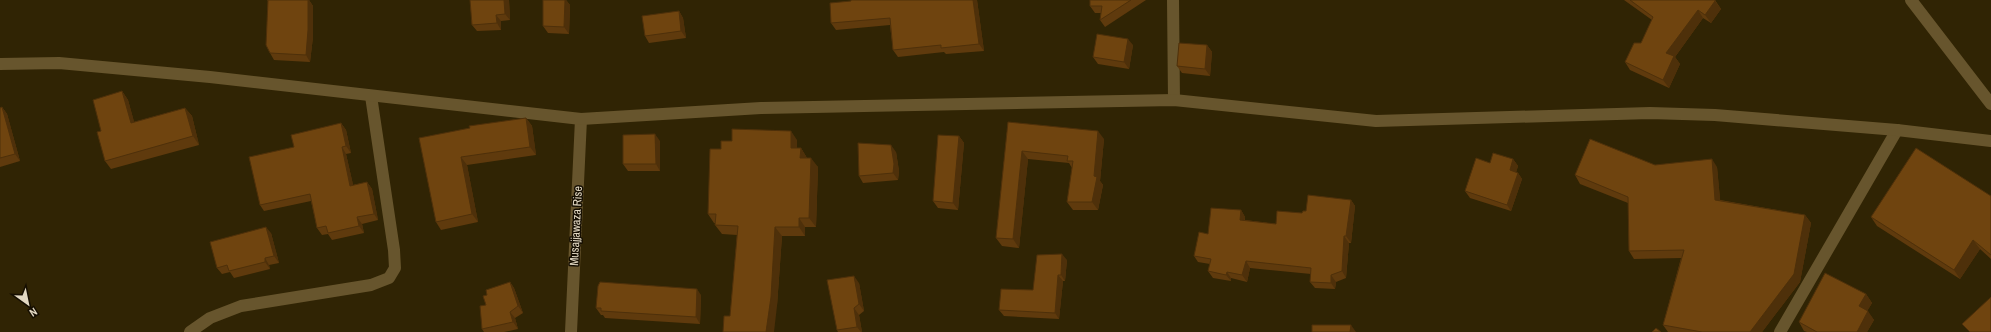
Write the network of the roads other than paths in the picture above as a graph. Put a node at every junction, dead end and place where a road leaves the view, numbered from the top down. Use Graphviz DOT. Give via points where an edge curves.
graph roads {
  1 [pos="1173,0"];
  2 [pos="1911,0"];
  3 [pos="0,64"];
  4 [pos="371,96"];
  5 [pos="1174,100"];
  6 [pos="1991,104"];
  7 [pos="581,119"];
  8 [pos="1897,130"];
  9 [pos="1991,141"];
  10 [pos="190,332"];
  11 [pos="570,332"];
  12 [pos="1780,332"];
  1 -- 5 [label="street"];
  2 -- 6 [label="street"];
  3 -- 4 [label="street" via="59,63"];
  4 -- 7 [label="street"];
  4 -- 10 [label="street" via="394,250 395,268 389,278 371,285 241,306 210,318"];
  5 -- 7 [label="street" via="761,108"];
  5 -- 8 [label="street" via="1376,121 1650,113 1715,115"];
  7 -- 11 [label="street, Musajjawaza Rise"];
  8 -- 9 [label="street"];
  8 -- 12 [label="street"];
}
